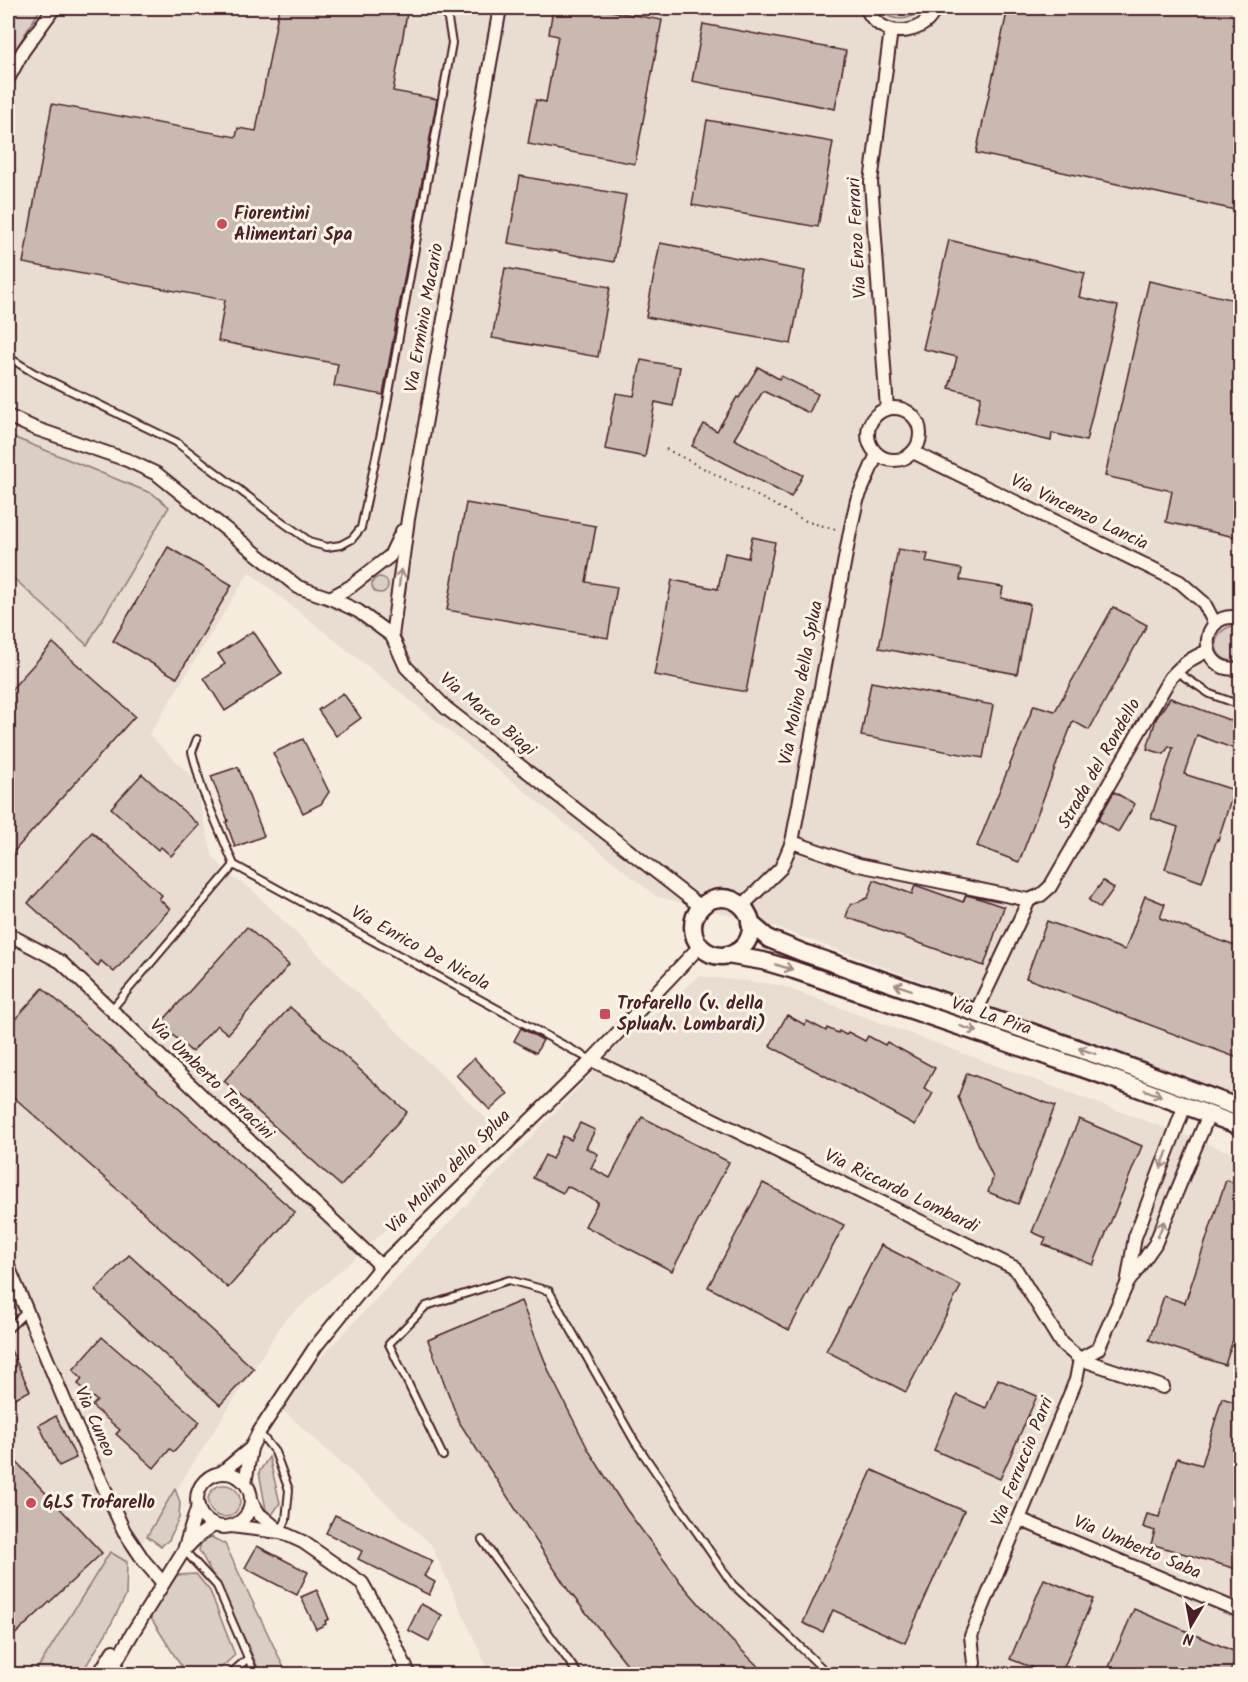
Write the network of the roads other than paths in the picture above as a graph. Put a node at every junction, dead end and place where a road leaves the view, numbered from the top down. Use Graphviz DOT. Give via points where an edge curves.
graph roads {
  1 [pos="54,8"];
  2 [pos="446,8"];
  3 [pos="500,8"];
  4 [pos="866,8"];
  5 [pos="935,8"];
  6 [pos="891,30"];
  7 [pos="8,80"];
  8 [pos="8,357"];
  9 [pos="887,409"];
  10 [pos="8,416"];
  11 [pos="913,452"];
  12 [pos="877,454"];
  13 [pos="408,519"];
  14 [pos="330,598"];
  15 [pos="1240,618"];
  16 [pos="1215,624"];
  17 [pos="392,636"];
  18 [pos="1208,651"];
  19 [pos="1240,670"];
  20 [pos="1177,671"];
  21 [pos="1240,705"];
  22 [pos="197,739"];
  23 [pos="792,842"];
  24 [pos="234,865"];
  25 [pos="1029,900"];
  26 [pos="742,906"];
  27 [pos="701,907"];
  28 [pos="750,923"];
  29 [pos="8,934"];
  30 [pos="700,946"];
  31 [pos="727,955"];
  32 [pos="111,1010"];
  33 [pos="976,1012"];
  34 [pos="592,1060"];
  35 [pos="1185,1105"];
  36 [pos="1240,1108"];
  37 [pos="1209,1114"];
  38 [pos="1240,1126"];
  39 [pos="1152,1190"];
  40 [pos="1174,1198"];
  41 [pos="8,1266"];
  42 [pos="381,1266"];
  43 [pos="1127,1284"];
  44 [pos="27,1311"];
  45 [pos="8,1329"];
  46 [pos="1080,1359"];
  47 [pos="1163,1387"];
  48 [pos="259,1432"];
  49 [pos="251,1448"];
  50 [pos="443,1456"];
  51 [pos="221,1473"];
  52 [pos="245,1483"];
  53 [pos="251,1500"];
  54 [pos="198,1506"];
  55 [pos="1019,1519"];
  56 [pos="214,1526"];
  57 [pos="231,1526"];
  58 [pos="281,1532"];
  59 [pos="482,1540"];
  60 [pos="184,1550"];
  61 [pos="164,1583"];
  62 [pos="1240,1611"];
  63 [pos="133,1632"];
  64 [pos="247,1659"];
  65 [pos="974,1663"];
  66 [pos="99,1674"];
  67 [pos="109,1674"];
  68 [pos="230,1674"];
  69 [pos="255,1674"];
  70 [pos="409,1674"];
  71 [pos="578,1674"];
  72 [pos="828,1674"];
  1 -- 7 [label="street"];
  2 -- 8 [label="lane" via="452,43 386,409 361,528 352,539 327,547 312,543 176,442"];
  3 -- 13 [label="street, Via Erminio Macario"];
  4 -- 6 [label="street" via="880,25"];
  5 -- 6 [label="street" via="926,22 915,29"];
  6 -- 9 [label="street, Via Enzo Ferrari" via="871,182"];
  9 -- 11 [label="street" via="904,410 917,421 921,437"];
  9 -- 12 [label="street" via="870,424 869,440"];
  10 -- 14 [label="street, Via Marco Biagi" via="157,474 298,587"];
  11 -- 12 [label="street" via="891,460"];
  11 -- 16 [label="street, Via Vincenzo Lancia" via="1180,582 1204,603"];
  12 -- 23 [label="street, Via Molino della Splua" via="857,500"];
  13 -- 14 [label="street" via="390,556"];
  17 -- 13 [label="street, Via Erminio Macario, one-way"];
  14 -- 17 [label="street, Via Marco Biagi" via="358,611"];
  15 -- 16 [label="street" via="1229,617"];
  16 -- 18 [label="street" via="1208,637"];
  17 -- 27 [label="street, Via Marco Biagi" via="406,667 446,708"];
  18 -- 19 [label="street" via="1217,663"];
  18 -- 20 [label="street, Strada del Rondello" via="1193,657"];
  20 -- 21 [label="lane" via="1210,694"];
  20 -- 25 [label="street, Strada del Rondello" via="1050,887"];
  22 -- 24 [label="lane" via="192,752 202,789"];
  23 -- 25 [label="street" via="859,865"];
  23 -- 26 [label="street, Via Molino della Splua" via="781,868"];
  24 -- 32 [label="lane"];
  24 -- 34 [label="lane, Via Enrico De Nicola"];
  25 -- 33 [label="street, Strada del Rondello"];
  26 -- 27 [label="street" via="717,899"];
  26 -- 28 [label="street"];
  27 -- 30 [label="street" via="693,922"];
  28 -- 31 [label="street" via="742,947"];
  33 -- 28 [label="street, Via La Pira, one-way" via="769,939"];
  29 -- 32 [label="street, Via Umberto Terracini" via="61,962"];
  30 -- 31 [label="street" via="708,952"];
  30 -- 34 [label="street, Via Molino della Splua"];
  31 -- 35 [label="street, Via La Pira, one-way" via="794,970"];
  32 -- 42 [label="street, Via Umberto Terracini"];
  36 -- 33 [label="street, Via La Pira, one-way"];
  34 -- 42 [label="street, Via Molino della Splua"];
  34 -- 46 [label="street, Via Riccardo Lombardi" via="1015,1268 1061,1343"];
  35 -- 37 [label="street, Via La Pira"];
  35 -- 39 [label="street, one-way"];
  37 -- 38 [label="street, Via La Pira"];
  37 -- 40 [label="street"];
  39 -- 40 [label="street"];
  39 -- 43 [label="street" via="1135,1237"];
  43 -- 40 [label="street, one-way" via="1155,1244"];
  41 -- 44 [label="street, Via Cuneo"];
  42 -- 48 [label="street, Via Molino della Splua" via="316,1346"];
  43 -- 46 [label="street" via="1098,1349"];
  44 -- 45 [label="lane"];
  44 -- 61 [label="street, Via Cuneo" via="124,1531"];
  46 -- 47 [label="street, Via Riccardo Lombardi"];
  46 -- 55 [label="street, Via Ferruccio Parri" via="1076,1380"];
  48 -- 49 [label="street, Via Molino della Splua"];
  48 -- 58 [label="lane" via="275,1452 289,1490"];
  49 -- 51 [label="street, Via Molino della Splua"];
  49 -- 52 [label="street, Via Molino della Splua"];
  50 -- 72 [label="lane" via="389,1344 426,1306 509,1280 549,1292 635,1442 733,1585"];
  51 -- 52 [label="street" via="239,1477"];
  51 -- 54 [label="street" via="200,1488"];
  52 -- 53 [label="street"];
  53 -- 57 [label="street" via="246,1517"];
  53 -- 58 [label="street" via="259,1514"];
  54 -- 56 [label="street"];
  54 -- 60 [label="street"];
  55 -- 62 [label="street, Via Umberto Saba"];
  55 -- 65 [label="street, Via Ferruccio Parri" via="971,1636"];
  56 -- 57 [label="street"];
  56 -- 60 [label="street"];
  57 -- 58 [label="street"];
  58 -- 70 [label="street" via="303,1542 362,1583"];
  59 -- 71 [label="lane"];
  60 -- 61 [label="street"];
  60 -- 64 [label="lane" via="217,1586"];
  61 -- 63 [label="street"];
  63 -- 66 [label="street" via="114,1649"];
  63 -- 67 [label="street"];
  64 -- 68 [label="lane"];
  64 -- 69 [label="lane"];
}
